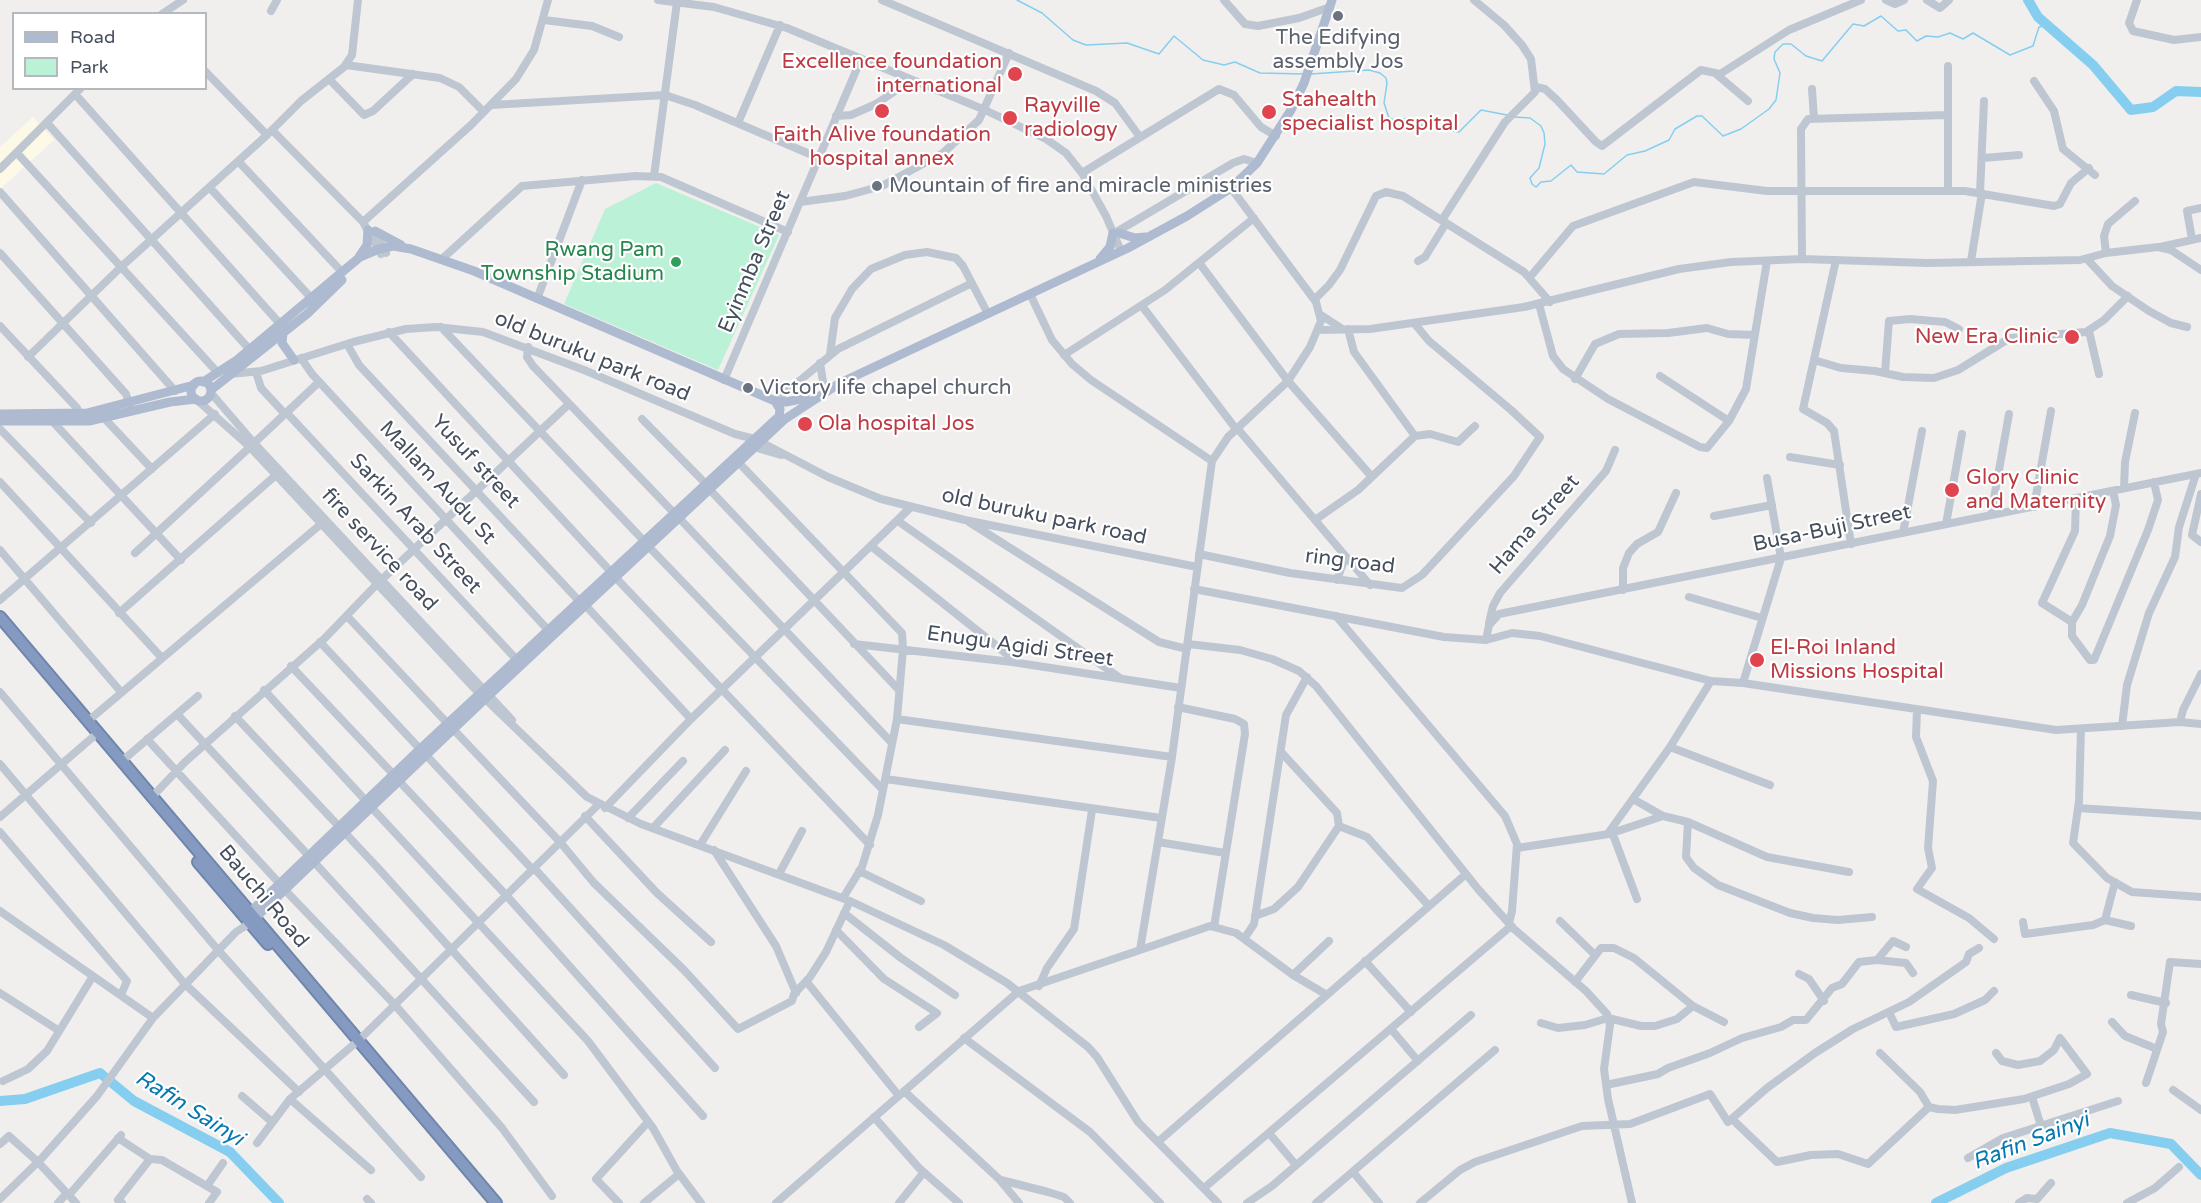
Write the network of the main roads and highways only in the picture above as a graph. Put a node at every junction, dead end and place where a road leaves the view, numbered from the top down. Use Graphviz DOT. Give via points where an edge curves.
graph roads {
  1 [pos="1331,3"];
  2 [pos="1154,235"];
  3 [pos="411,249"];
  4 [pos="383,250"];
  5 [pos="426,254"];
  6 [pos="354,262"];
  7 [pos="1096,263"];
  8 [pos="315,302"];
  9 [pos="282,329"];
  10 [pos="298,359"];
  11 [pos="199,383"];
  12 [pos="840,383"];
  13 [pos="211,392"];
  14 [pos="806,398"];
  15 [pos="197,400"];
  16 [pos="775,401"];
  17 [pos="131,408"];
  18 [pos="0,414"];
  19 [pos="778,417"];
  20 [pos="80,418"];
  21 [pos="0,422"];
  22 [pos="755,444"];
  23 [pos="709,488"];
  24 [pos="583,604"];
  25 [pos="0,617"];
  26 [pos="0,625"];
  27 [pos="485,694"];
  28 [pos="248,920"];
  29 [pos="357,1042"];
  30 [pos="488,1203"];
  31 [pos="496,1203"];
  1 -- 2 [label="main road" via="1304,83 1257,163 1231,188"];
  2 -- 7 [label="main road"];
  2 -- 7 [label="main road" via="1135,238 1117,232"];
  3 -- 4 [label="main road"];
  3 -- 5 [label="main road"];
  3 -- 6 [label="main road" via="369,228 365,249"];
  4 -- 5 [label="main road"];
  4 -- 6 [label="main road"];
  4 -- 8 [label="main road"];
  5 -- 16 [label="main road"];
  6 -- 8 [label="main road"];
  7 -- 12 [label="main road"];
  8 -- 9 [label="main road"];
  9 -- 10 [label="main road" via="282,343"];
  9 -- 11 [label="main road"];
  9 -- 13 [label="main road"];
  11 -- 13 [label="main road"];
  11 -- 15 [label="main road" via="192,393"];
  11 -- 17 [label="main road"];
  12 -- 14 [label="main road"];
  12 -- 22 [label="main road"];
  13 -- 15 [label="main road" via="204,400"];
  14 -- 16 [label="main road"];
  14 -- 19 [label="main road"];
  15 -- 17 [label="main road"];
  16 -- 19 [label="main road" via="780,409"];
  17 -- 20 [label="main road"];
  17 -- 20 [label="main road" via="105,419"];
  18 -- 20 [label="main road"];
  19 -- 22 [label="main road"];
  20 -- 21 [label="main road" via="54,423"];
  22 -- 23 [label="main road"];
  22 -- 23 [label="main road" via="740,464"];
  23 -- 24 [label="main road"];
  24 -- 27 [label="main road"];
  24 -- 27 [label="main road" via="517,660"];
  25 -- 28 [label="highway, Bauchi Road" via="152,797"];
  26 -- 28 [label="highway, Bauchi Road"];
  27 -- 28 [label="main road"];
  28 -- 29 [label="highway, Bauchi Road"];
  29 -- 30 [label="highway, Bauchi Road"];
  29 -- 31 [label="highway, Bauchi Road"];
}
